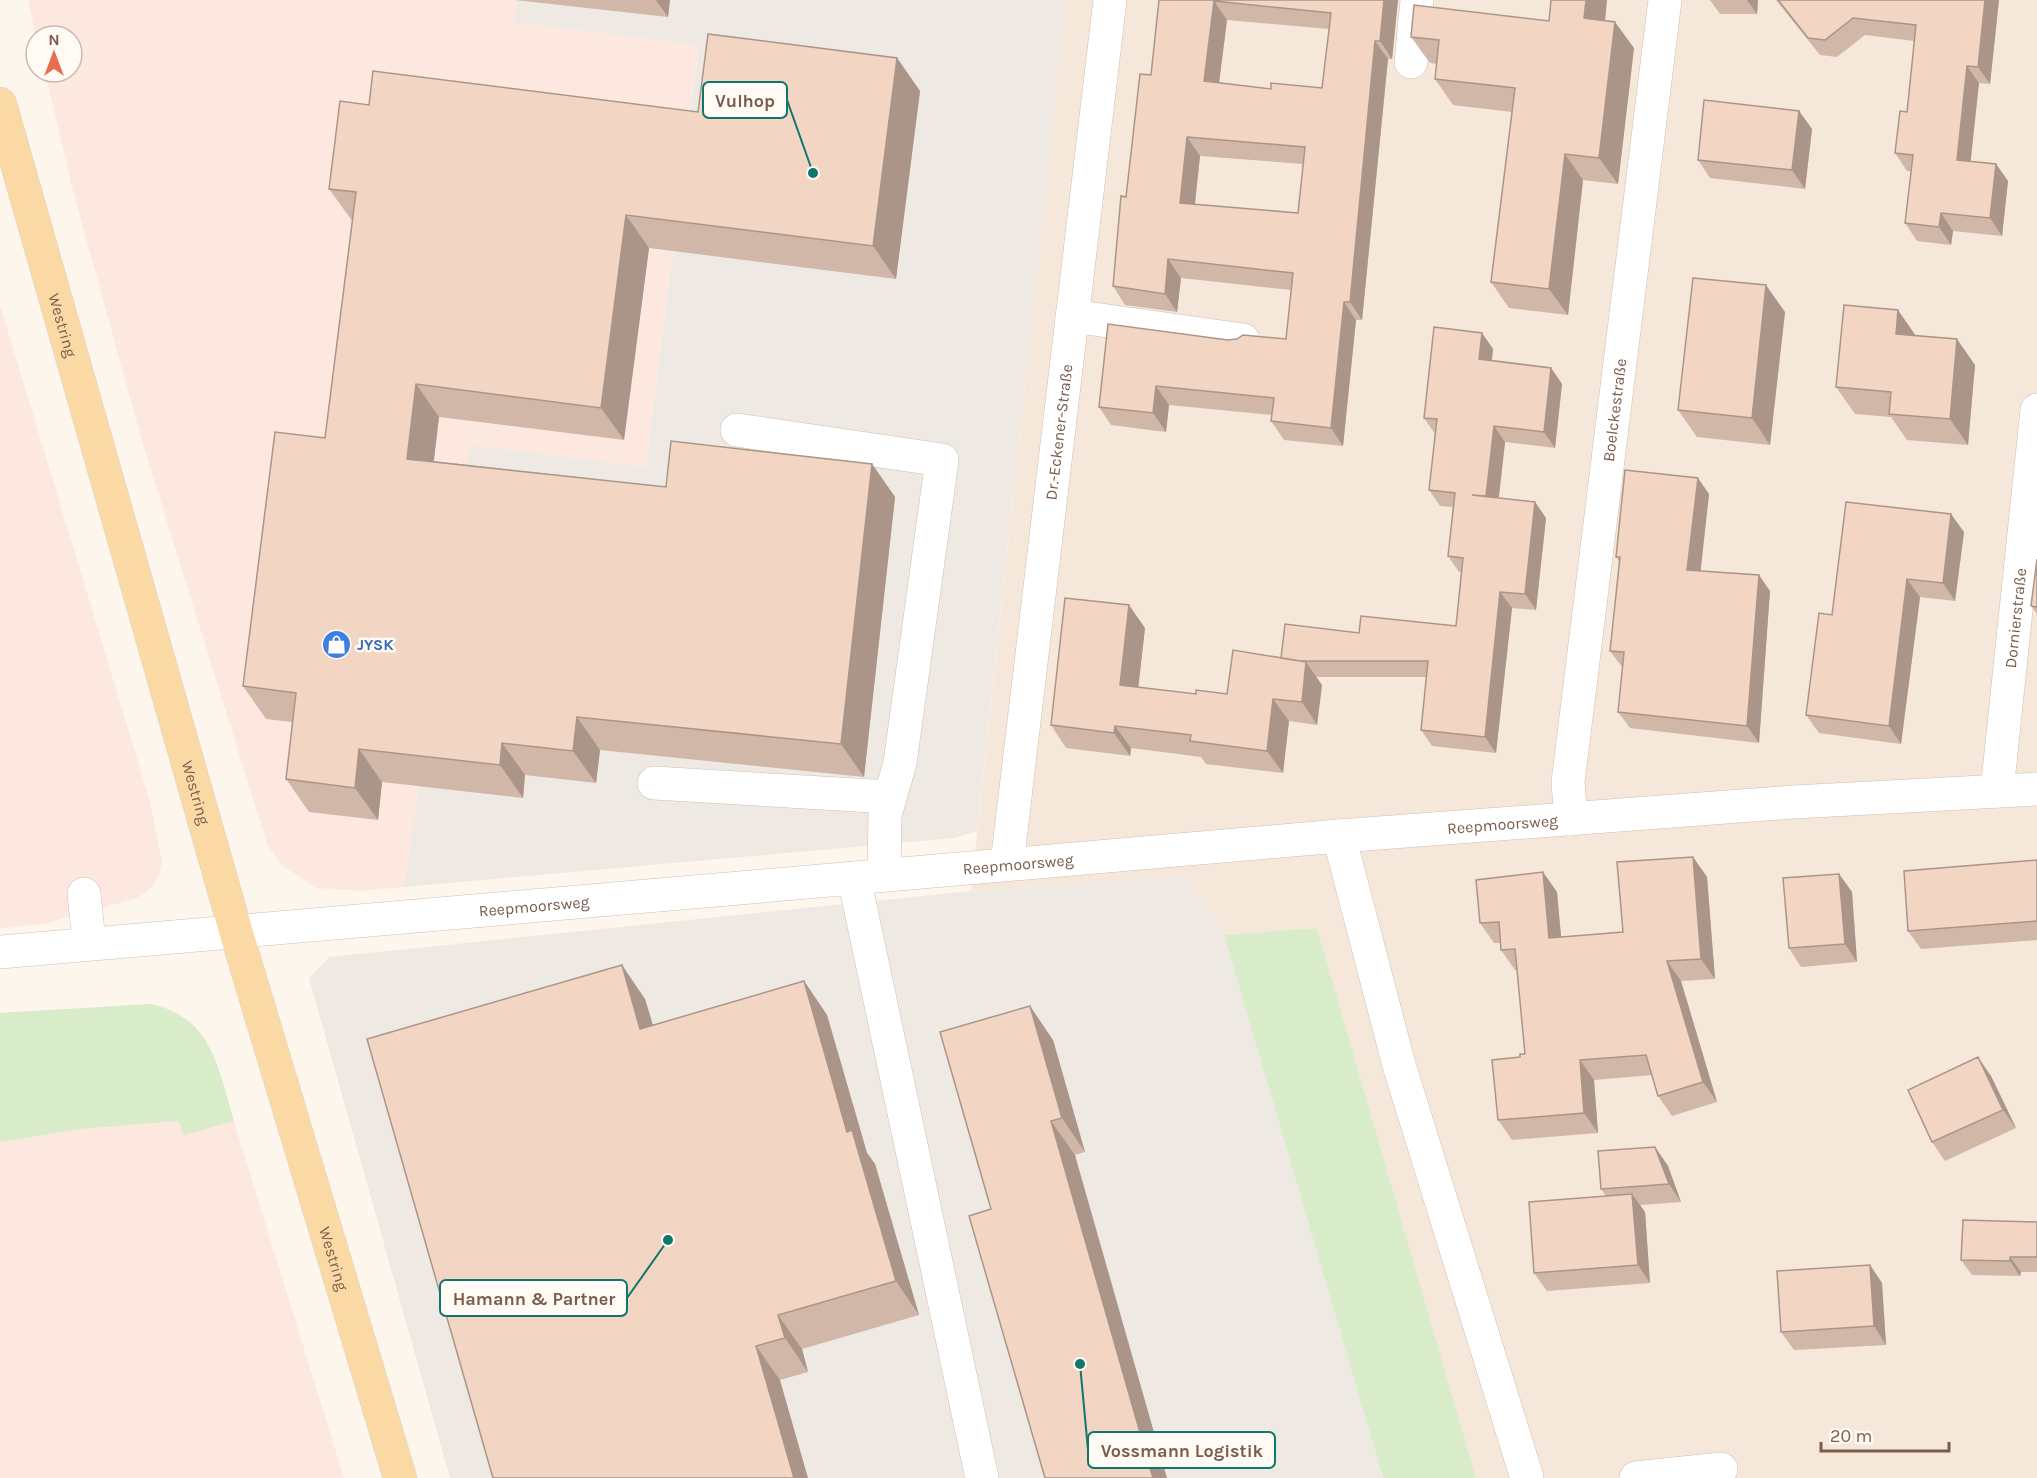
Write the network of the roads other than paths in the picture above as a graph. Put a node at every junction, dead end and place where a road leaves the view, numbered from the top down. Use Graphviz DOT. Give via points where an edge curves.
graph roads {
  1 [pos="1110,0"];
  2 [pos="1418,0"];
  3 [pos="1665,0"];
  4 [pos="1411,62"];
  5 [pos="0,104"];
  6 [pos="1072,316"];
  7 [pos="1243,340"];
  8 [pos="2037,410"];
  9 [pos="737,430"];
  10 [pos="654,783"];
  11 [pos="2037,789"];
  12 [pos="1997,791"];
  13 [pos="890,797"];
  14 [pos="1571,819"];
  15 [pos="1339,836"];
  16 [pos="1007,864"];
  17 [pos="869,877"];
  18 [pos="84,894"];
  19 [pos="236,932"];
  20 [pos="89,942"];
  21 [pos="0,952"];
  22 [pos="1721,1469"];
  23 [pos="400,1478"];
  24 [pos="982,1478"];
  25 [pos="1527,1478"];
  26 [pos="1636,1478"];
  1 -- 6 [label="street, Dr.-Eckener-Straße"];
  2 -- 4 [label="street"];
  3 -- 14 [label="street, Boelckestraße" via="1568,782"];
  5 -- 19 [label="main road, Westring"];
  6 -- 7 [label="street"];
  6 -- 16 [label="street, Dr.-Eckener-Straße"];
  8 -- 12 [label="street, Dornierstraße"];
  9 -- 13 [label="street" via="942,460 900,763"];
  10 -- 13 [label="street"];
  11 -- 12 [label="street, Reepmoorsweg"];
  12 -- 14 [label="street, Reepmoorsweg"];
  13 -- 17 [label="street"];
  14 -- 15 [label="street, Reepmoorsweg"];
  15 -- 16 [label="street, Reepmoorsweg"];
  15 -- 25 [label="street" via="1399,1065"];
  16 -- 17 [label="street, Reepmoorsweg"];
  17 -- 19 [label="street, Reepmoorsweg"];
  17 -- 24 [label="street"];
  18 -- 20 [label="street"];
  19 -- 20 [label="street, Reepmoorsweg"];
  19 -- 23 [label="main road, Westring"];
  20 -- 21 [label="street, Reepmoorsweg"];
  22 -- 26 [label="street"];
}
